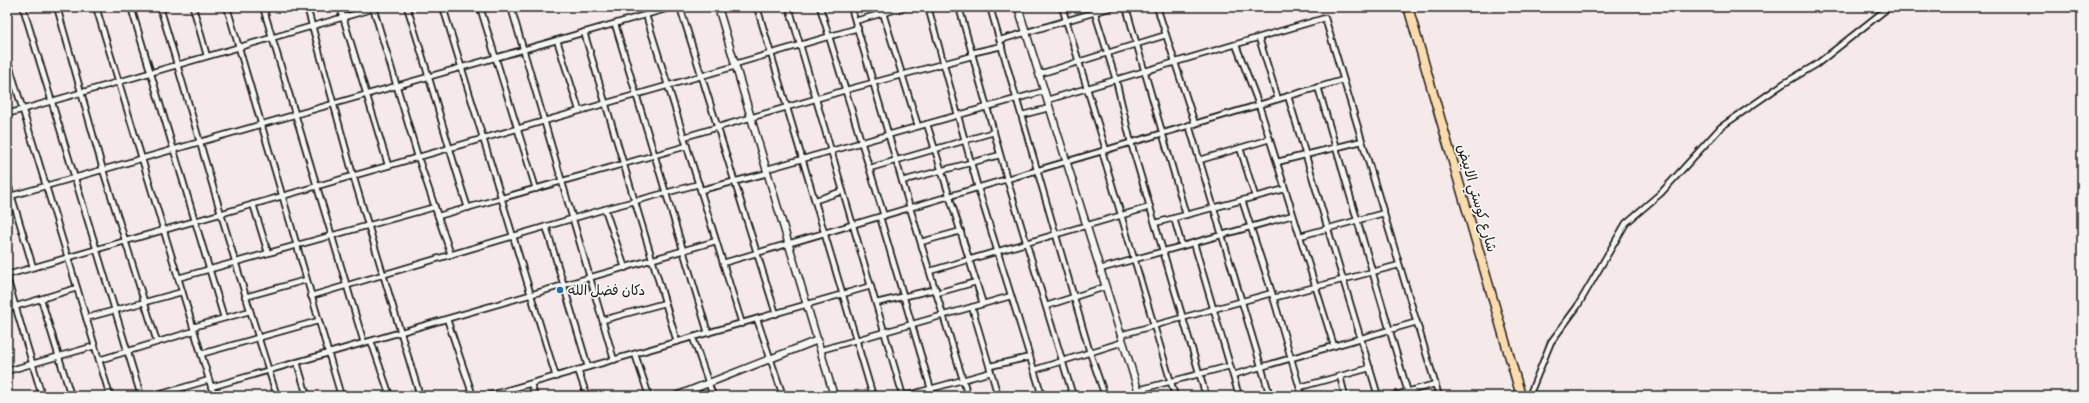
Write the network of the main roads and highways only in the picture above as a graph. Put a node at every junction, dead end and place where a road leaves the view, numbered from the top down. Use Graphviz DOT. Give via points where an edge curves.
graph roads {
  1 [pos="1408,7"];
  2 [pos="1521,396"];
  1 -- 2 [label="highway, شارع كوستي الابيض"];
}
